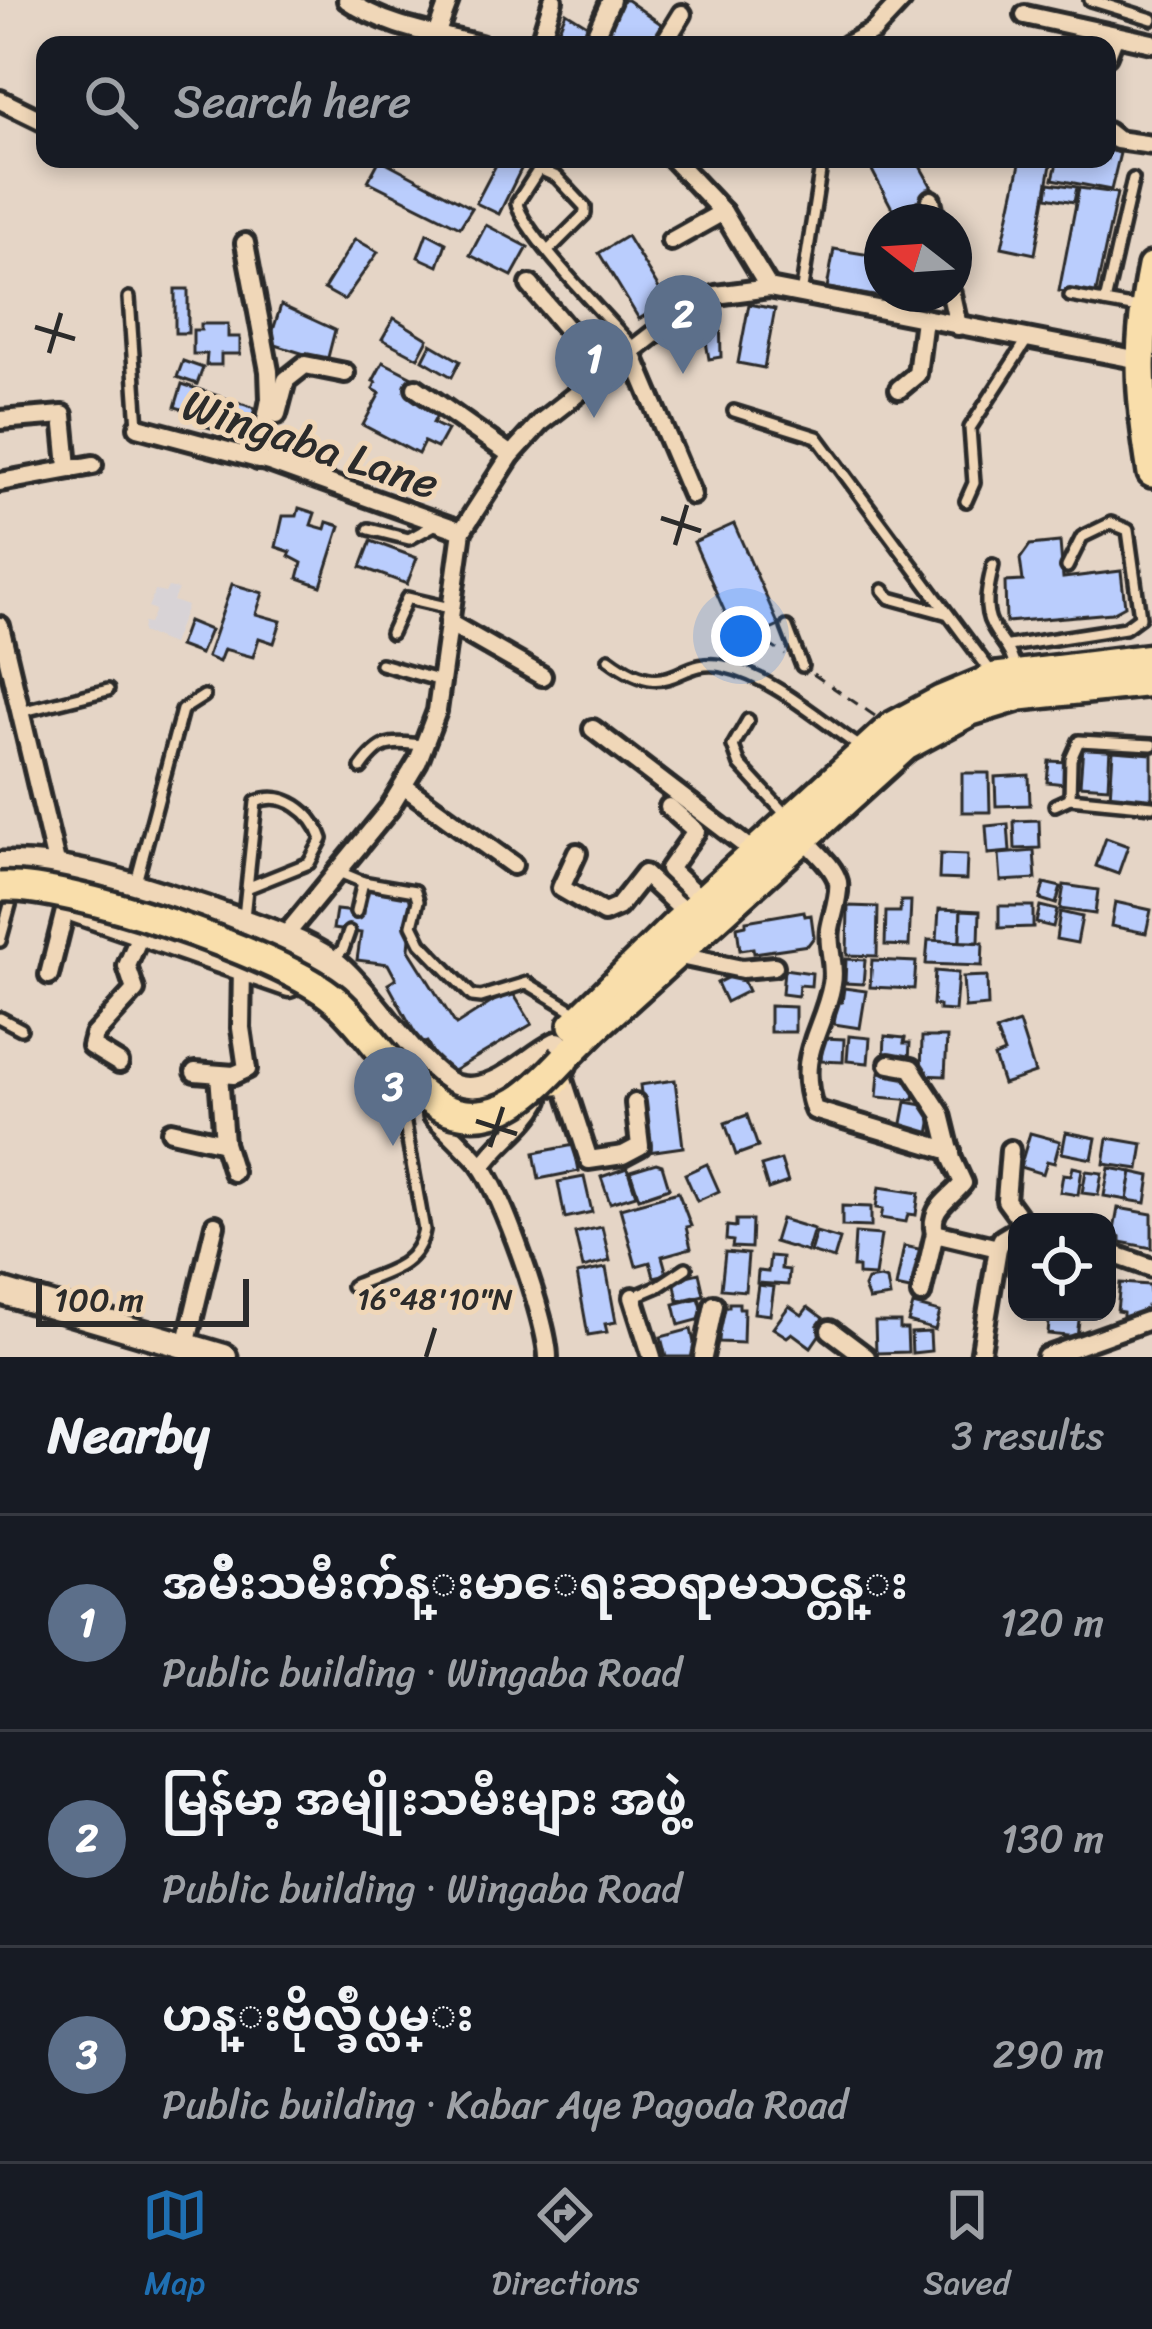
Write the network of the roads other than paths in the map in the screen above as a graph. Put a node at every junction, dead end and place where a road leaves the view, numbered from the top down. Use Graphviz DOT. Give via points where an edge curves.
graph roads {
  1 [pos="346,0"];
  2 [pos="449,0"];
  3 [pos="553,0"];
  4 [pos="611,0"];
  5 [pos="902,0"];
  6 [pos="1090,0"];
  7 [pos="682,14"];
  8 [pos="1025,15"];
  9 [pos="1152,19"];
  10 [pos="436,35"];
  11 [pos="1114,35"];
  12 [pos="440,36"];
  13 [pos="542,36"];
  14 [pos="595,36"];
  15 [pos="669,36"];
  16 [pos="865,36"];
  17 [pos="1152,43"];
  18 [pos="0,100"];
  19 [pos="36,118"];
  20 [pos="1116,139"];
  21 [pos="1152,145"];
  22 [pos="681,168"];
  23 [pos="820,168"];
  24 [pos="1133,179"];
  25 [pos="932,200"];
  26 [pos="933,204"];
  27 [pos="723,212"];
  28 [pos="671,241"];
  29 [pos="244,243"];
  30 [pos="549,250"];
  31 [pos="1152,267"];
  32 [pos="530,285"];
  33 [pos="769,288"];
  34 [pos="801,295"];
  35 [pos="1070,296"];
  36 [pos="129,298"];
  37 [pos="1105,302"];
  38 [pos="1144,308"];
  39 [pos="955,312"];
  40 [pos="924,319"];
  41 [pos="958,326"];
  42 [pos="1027,340"];
  43 [pos="633,350"];
  44 [pos="1145,361"];
  45 [pos="603,372"];
  46 [pos="345,373"];
  47 [pos="416,388"];
  48 [pos="899,389"];
  49 [pos="734,411"];
  50 [pos="0,420"];
  51 [pos="138,427"];
  52 [pos="511,455"];
  53 [pos="263,461"];
  54 [pos="93,465"];
  55 [pos="68,467"];
  56 [pos="1152,473"];
  57 [pos="0,482"];
  58 [pos="692,495"];
  59 [pos="966,501"];
  60 [pos="440,521"];
  61 [pos="369,529"];
  62 [pos="462,531"];
  63 [pos="993,565"];
  64 [pos="1067,567"];
  65 [pos="884,590"];
  66 [pos="945,613"];
  67 [pos="450,616"];
  68 [pos="0,626"];
  69 [pos="787,627"];
  70 [pos="391,633"];
  71 [pos="1009,646"];
  72 [pos="1152,657"];
  73 [pos="609,659"];
  74 [pos="381,664"];
  75 [pos="802,666"];
  76 [pos="542,676"];
  77 [pos="1006,676"];
  78 [pos="441,681"];
  79 [pos="1152,682"];
  80 [pos="108,690"];
  81 [pos="205,696"];
  82 [pos="18,712"];
  83 [pos="748,720"];
  84 [pos="593,729"];
  85 [pos="898,736"];
  86 [pos="424,745"];
  87 [pos="1152,745"];
  88 [pos="865,750"];
  89 [pos="361,768"];
  90 [pos="405,788"];
  91 [pos="1070,798"];
  92 [pos="1055,806"];
  93 [pos="1152,806"];
  94 [pos="669,807"];
  95 [pos="797,828"];
  96 [pos="754,852"];
  97 [pos="577,853"];
  98 [pos="513,865"];
  99 [pos="57,867"];
  100 [pos="337,871"];
  101 [pos="5,880"];
  102 [pos="363,882"];
  103 [pos="135,886"];
  104 [pos="248,887"];
  105 [pos="66,907"];
  106 [pos="703,910"];
  107 [pos="356,912"];
  108 [pos="244,923"];
  109 [pos="142,930"];
  110 [pos="349,932"];
  111 [pos="284,937"];
  112 [pos="0,941"];
  113 [pos="674,955"];
  114 [pos="330,962"];
  115 [pos="774,965"];
  116 [pos="242,967"];
  117 [pos="49,975"];
  118 [pos="582,1016"];
  119 [pos="0,1018"];
  120 [pos="21,1029"];
  121 [pos="561,1060"];
  122 [pos="119,1063"];
  123 [pos="889,1064"];
  124 [pos="194,1072"];
  125 [pos="219,1074"];
  126 [pos="398,1085"];
  127 [pos="539,1100"];
  128 [pos="635,1103"];
  129 [pos="434,1116"];
  130 [pos="489,1124"];
  131 [pos="171,1131"];
  132 [pos="224,1143"];
  133 [pos="951,1150"];
  134 [pos="1010,1150"];
  135 [pos="482,1167"];
  136 [pos="232,1172"];
  137 [pos="1015,1213"];
  138 [pos="214,1225"];
  139 [pos="935,1233"];
  140 [pos="1008,1235"];
  141 [pos="998,1249"];
  142 [pos="1116,1255"];
  143 [pos="686,1268"];
  144 [pos="1152,1268"];
  145 [pos="352,1286"];
  146 [pos="0,1291"];
  147 [pos="921,1294"];
  148 [pos="633,1297"];
  149 [pos="714,1305"];
  150 [pos="1152,1319"];
  151 [pos="830,1330"];
  152 [pos="186,1346"];
  153 [pos="150,1347"];
  154 [pos="224,1357"];
  155 [pos="548,1357"];
  156 [pos="652,1357"];
  157 [pos="703,1357"];
  158 [pos="866,1357"];
  159 [pos="980,1357"];
  160 [pos="1046,1357"];
  1 -- 10 [label="street" via="382,21"];
  2 -- 10 [label="street"];
  3 -- 13 [label="street"];
  4 -- 14 [label="street"];
  5 -- 16 [label="street"];
  6 -- 9 [label="lane"];
  7 -- 15 [label="street"];
  8 -- 11 [label="street"];
  10 -- 12 [label="street"];
  11 -- 17 [label="street"];
  18 -- 19 [label="street"];
  20 -- 21 [label="street"];
  22 -- 27 [label="street"];
  23 -- 34 [label="lane"];
  24 -- 37 [label="lane"];
  25 -- 26 [label="street"];
  27 -- 28 [label="street"];
  27 -- 33 [label="street"];
  29 -- 53 [label="street" via="269,371"];
  30 -- 30 [label="lane" via="586,207 539,169 517,203"];
  30 -- 43 [label="lane"];
  31 -- 38 [label="main road"];
  32 -- 45 [label="street"];
  33 -- 34 [label="street"];
  33 -- 43 [label="street" via="700,302"];
  34 -- 40 [label="street"];
  35 -- 37 [label="lane"];
  36 -- 51 [label="lane"];
  37 -- 38 [label="lane"];
  38 -- 44 [label="main road"];
  39 -- 41 [label="street"];
  40 -- 41 [label="street"];
  40 -- 48 [label="street" via="917,374"];
  41 -- 42 [label="street"];
  42 -- 44 [label="street"];
  42 -- 59 [label="lane" via="970,428 974,483"];
  43 -- 45 [label="street"];
  43 -- 58 [label="street"];
  44 -- 56 [label="main road" via="1140,403"];
  45 -- 52 [label="street"];
  46 -- 53 [label="street" via="305,365 286,380"];
  47 -- 52 [label="street"];
  49 -- 66 [label="lane" via="817,437"];
  50 -- 55 [label="street" via="63,415"];
  51 -- 53 [label="street, Wingaba Lane"];
  52 -- 62 [label="street"];
  53 -- 60 [label="street, Wingaba Lane"];
  54 -- 55 [label="street"];
  55 -- 57 [label="street"];
  60 -- 61 [label="lane" via="410,539"];
  60 -- 62 [label="street, Wingaba Lane"];
  62 -- 67 [label="street"];
  63 -- 71 [label="lane" via="992,625"];
  64 -- 71 [label="lane" via="1082,537 1111,523 1128,530 1140,617 1125,628"];
  65 -- 66 [label="lane"];
  66 -- 77 [label="lane"];
  67 -- 70 [label="lane" via="407,598"];
  67 -- 76 [label="street"];
  67 -- 78 [label="street"];
  68 -- 82 [label="street"];
  69 -- 75 [label="lane"];
  71 -- 77 [label="lane"];
  72 -- 77 [label="main road"];
  73 -- 88 [label="lane" via="646,680 724,666 759,679"];
  74 -- 78 [label="lane"];
  77 -- 85 [label="main road" via="941,700"];
  78 -- 86 [label="street"];
  79 -- 85 [label="main road" via="1019,696"];
  80 -- 82 [label="lane"];
  81 -- 103 [label="lane" via="182,710"];
  82 -- 99 [label="street"];
  83 -- 95 [label="lane" via="734,746 740,765"];
  84 -- 96 [label="street"];
  85 -- 88 [label="main road"];
  85 -- 95 [label="main road"];
  86 -- 89 [label="lane" via="392,742"];
  86 -- 90 [label="street"];
  87 -- 91 [label="lane" via="1079,741"];
  88 -- 95 [label="main road"];
  90 -- 98 [label="street"];
  90 -- 100 [label="street"];
  91 -- 92 [label="lane"];
  91 -- 93 [label="lane"];
  94 -- 106 [label="street" via="696,831 669,869"];
  95 -- 96 [label="main road"];
  95 -- 106 [label="main road"];
  95 -- 133 [label="street" via="838,883 828,944 831,991 810,1041 814,1110"];
  96 -- 106 [label="main road"];
  97 -- 106 [label="street" via="561,888 604,913 644,874"];
  99 -- 101 [label="main road"];
  99 -- 103 [label="main road"];
  100 -- 102 [label="lane"];
  100 -- 111 [label="street"];
  101 -- 105 [label="main road"];
  101 -- 112 [label="lane"];
  101 -- 121 [label="main road, bridge" via="124,910 295,975 340,1004 413,1085 450,1111 503,1109"];
  102 -- 107 [label="lane"];
  102 -- 118 [label="lane" via="415,891 412,925 421,943 472,996 527,982"];
  103 -- 108 [label="main road"];
  104 -- 104 [label="lane" via="256,802 308,812 322,839 309,862"];
  104 -- 108 [label="lane"];
  105 -- 109 [label="main road"];
  105 -- 117 [label="street"];
  106 -- 113 [label="main road"];
  106 -- 118 [label="main road"];
  108 -- 111 [label="main road"];
  109 -- 116 [label="main road"];
  109 -- 122 [label="street" via="127,966 135,990 91,1046"];
  110 -- 114 [label="lane"];
  111 -- 114 [label="main road"];
  113 -- 115 [label="street" via="742,969"];
  113 -- 121 [label="main road"];
  114 -- 121 [label="main road" via="444,1084 493,1085"];
  116 -- 125 [label="street" via="247,1069"];
  116 -- 126 [label="main road" via="333,1010"];
  118 -- 121 [label="main road"];
  119 -- 120 [label="lane"];
  121 -- 127 [label="main road"];
  121 -- 128 [label="street" via="589,1160 640,1146"];
  123 -- 133 [label="street" via="913,1070 941,1114"];
  124 -- 125 [label="street"];
  125 -- 132 [label="street"];
  126 -- 129 [label="main road"];
  126 -- 145 [label="lane" via="421,1246 413,1259"];
  127 -- 130 [label="main road"];
  127 -- 135 [label="street"];
  129 -- 130 [label="main road"];
  129 -- 135 [label="street"];
  131 -- 132 [label="street"];
  132 -- 136 [label="street"];
  133 -- 139 [label="street" via="964,1183 937,1210"];
  134 -- 137 [label="street" via="1006,1201"];
  135 -- 155 [label="street" via="530,1278"];
  138 -- 152 [label="street"];
  139 -- 141 [label="street"];
  139 -- 147 [label="street"];
  140 -- 141 [label="street"];
  141 -- 159 [label="street"];
  142 -- 144 [label="street"];
  143 -- 148 [label="lane"];
  146 -- 153 [label="main road"];
  148 -- 156 [label="street"];
  149 -- 157 [label="street"];
  150 -- 160 [label="street"];
  151 -- 158 [label="street"];
  152 -- 153 [label="main road"];
  152 -- 154 [label="main road"];
}
